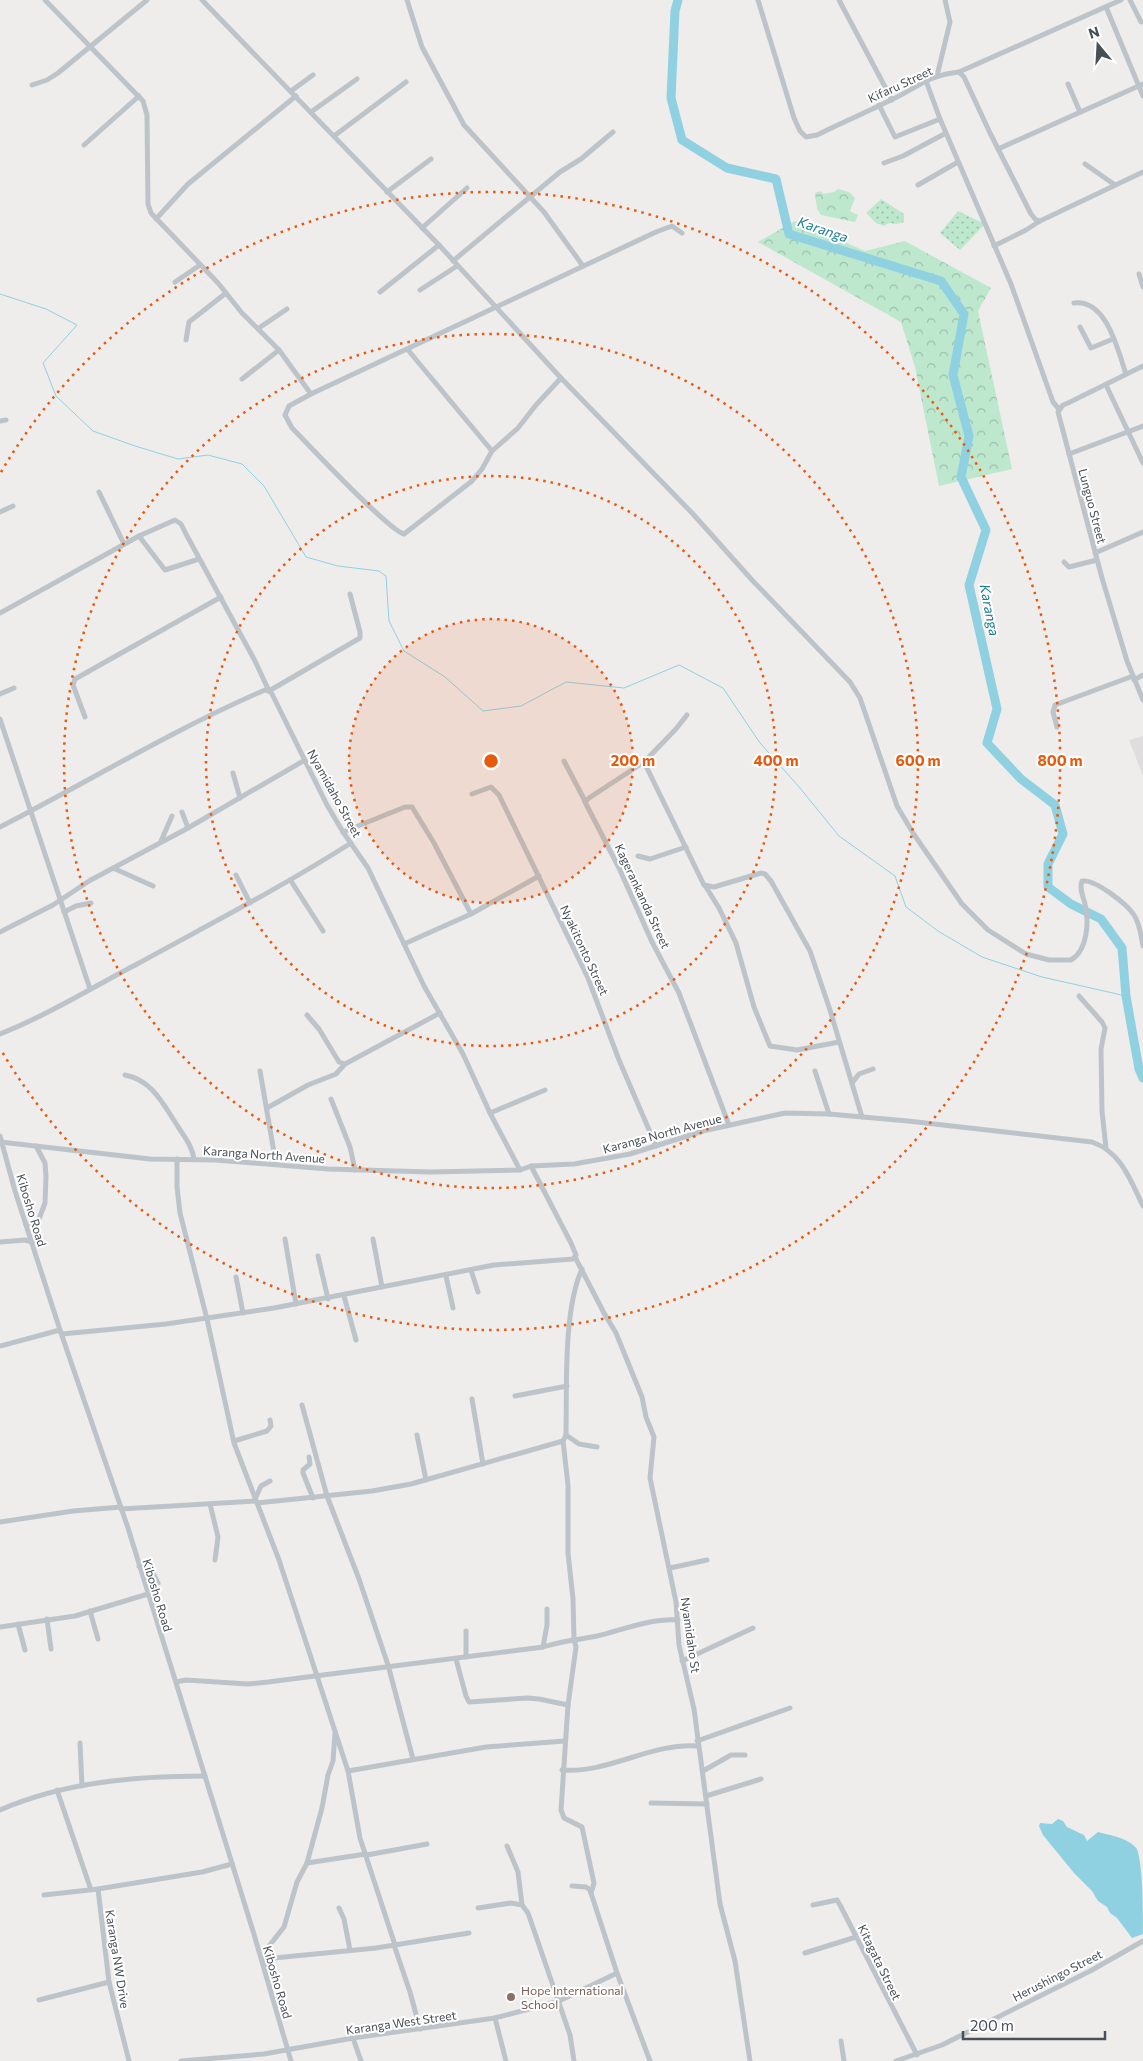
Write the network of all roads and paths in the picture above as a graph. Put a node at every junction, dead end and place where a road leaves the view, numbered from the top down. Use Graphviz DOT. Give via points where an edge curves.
graph roads {
  1 [pos="45,0"];
  2 [pos="147,0"];
  3 [pos="202,0"];
  4 [pos="407,0"];
  5 [pos="758,0"];
  6 [pos="839,0"];
  7 [pos="945,0"];
  8 [pos="1119,0"];
  9 [pos="1130,0"];
  10 [pos="1106,7"];
  11 [pos="1140,22"];
  12 [pos="90,46"];
  13 [pos="960,72"];
  14 [pos="313,75"];
  15 [pos="937,76"];
  16 [pos="357,79"];
  17 [pos="926,81"];
  18 [pos="406,82"];
  19 [pos="1068,84"];
  20 [pos="32,85"];
  21 [pos="1140,85"];
  22 [pos="291,91"];
  23 [pos="139,96"];
  24 [pos="296,96"];
  25 [pos="1143,96"];
  26 [pos="892,100"];
  27 [pos="879,105"];
  28 [pos="311,112"];
  29 [pos="1080,112"];
  30 [pos="940,118"];
  31 [pos="613,132"];
  32 [pos="946,133"];
  33 [pos="334,136"];
  34 [pos="84,146"];
  35 [pos="998,149"];
  36 [pos="431,159"];
  37 [pos="958,162"];
  38 [pos="884,163"];
  39 [pos="1085,164"];
  40 [pos="1143,172"];
  41 [pos="918,185"];
  42 [pos="1115,185"];
  43 [pos="467,188"];
  44 [pos="386,192"];
  45 [pos="531,197"];
  46 [pos="156,219"];
  47 [pos="1040,220"];
  48 [pos="422,228"];
  49 [pos="682,232"];
  50 [pos="439,245"];
  51 [pos="994,246"];
  52 [pos="455,264"];
  53 [pos="200,265"];
  54 [pos="583,266"];
  55 [pos="1139,274"];
  56 [pos="175,282"];
  57 [pos="1143,287"];
  58 [pos="420,290"];
  59 [pos="380,292"];
  60 [pos="226,293"];
  61 [pos="1074,303"];
  62 [pos="496,308"];
  63 [pos="287,310"];
  64 [pos="1080,327"];
  65 [pos="259,328"];
  66 [pos="1113,339"];
  67 [pos="186,340"];
  68 [pos="279,350"];
  69 [pos="408,350"];
  70 [pos="1143,366"];
  71 [pos="1126,374"];
  72 [pos="242,378"];
  73 [pos="561,378"];
  74 [pos="1106,385"];
  75 [pos="311,394"];
  76 [pos="1059,409"];
  77 [pos="1143,426"];
  78 [pos="1127,431"];
  79 [pos="492,451"];
  80 [pos="1069,454"];
  81 [pos="1143,464"];
  82 [pos="99,492"];
  83 [pos="13,506"];
  84 [pos="0,512"];
  85 [pos="1143,532"];
  86 [pos="139,536"];
  87 [pos="124,544"];
  88 [pos="1096,553"];
  89 [pos="200,560"];
  90 [pos="1097,560"];
  91 [pos="1064,562"];
  92 [pos="350,594"];
  93 [pos="221,597"];
  94 [pos="0,613"];
  95 [pos="1143,675"];
  96 [pos="1133,678"];
  97 [pos="14,688"];
  98 [pos="269,691"];
  99 [pos="0,694"];
  100 [pos="1142,698"];
  101 [pos="687,714"];
  102 [pos="85,717"];
  103 [pos="0,720"];
  104 [pos="1057,726"];
  105 [pos="305,760"];
  106 [pos="564,761"];
  107 [pos="644,762"];
  108 [pos="233,773"];
  109 [pos="472,794"];
  110 [pos="240,798"];
  111 [pos="585,801"];
  112 [pos="30,812"];
  113 [pos="182,812"];
  114 [pos="172,816"];
  115 [pos="0,827"];
  116 [pos="188,828"];
  117 [pos="343,832"];
  118 [pos="161,842"];
  119 [pos="351,843"];
  120 [pos="686,847"];
  121 [pos="638,856"];
  122 [pos="113,868"];
  123 [pos="236,875"];
  124 [pos="539,876"];
  125 [pos="291,881"];
  126 [pos="153,886"];
  127 [pos="706,887"];
  128 [pos="60,900"];
  129 [pos="91,903"];
  130 [pos="250,903"];
  131 [pos="64,912"];
  132 [pos="471,914"];
  133 [pos="323,931"];
  134 [pos="0,932"];
  135 [pos="404,944"];
  136 [pos="1143,946"];
  137 [pos="90,989"];
  138 [pos="1079,996"];
  139 [pos="440,1013"];
  140 [pos="306,1015"];
  141 [pos="0,1034"];
  142 [pos="840,1042"];
  143 [pos="344,1064"];
  144 [pos="873,1069"];
  145 [pos="260,1071"];
  146 [pos="815,1071"];
  147 [pos="125,1075"];
  148 [pos="852,1083"];
  149 [pos="545,1090"];
  150 [pos="332,1099"];
  151 [pos="267,1108"];
  152 [pos="490,1113"];
  153 [pos="829,1114"];
  154 [pos="862,1117"];
  155 [pos="729,1125"];
  156 [pos="0,1136"];
  157 [pos="1,1142"];
  158 [pos="36,1146"];
  159 [pos="656,1146"];
  160 [pos="1106,1148"];
  161 [pos="177,1159"];
  162 [pos="194,1159"];
  163 [pos="276,1164"];
  164 [pos="532,1166"];
  165 [pos="355,1170"];
  166 [pos="520,1170"];
  167 [pos="1143,1206"];
  168 [pos="26,1225"];
  169 [pos="285,1239"];
  170 [pos="373,1239"];
  171 [pos="0,1242"];
  172 [pos="32,1242"];
  173 [pos="318,1256"];
  174 [pos="575,1257"];
  175 [pos="582,1269"];
  176 [pos="471,1270"];
  177 [pos="446,1276"];
  178 [pos="236,1277"];
  179 [pos="382,1287"];
  180 [pos="478,1292"];
  181 [pos="344,1296"];
  182 [pos="328,1299"];
  183 [pos="296,1304"];
  184 [pos="453,1308"];
  185 [pos="243,1313"];
  186 [pos="207,1318"];
  187 [pos="61,1332"];
  188 [pos="356,1340"];
  189 [pos="0,1346"];
  190 [pos="567,1386"];
  191 [pos="515,1396"];
  192 [pos="472,1399"];
  193 [pos="302,1405"];
  194 [pos="270,1420"];
  195 [pos="417,1435"];
  196 [pos="566,1435"];
  197 [pos="234,1441"];
  198 [pos="563,1441"];
  199 [pos="597,1447"];
  200 [pos="309,1457"];
  201 [pos="482,1464"];
  202 [pos="426,1480"];
  203 [pos="270,1481"];
  204 [pos="327,1496"];
  205 [pos="313,1498"];
  206 [pos="256,1501"];
  207 [pos="210,1504"];
  208 [pos="121,1508"];
  209 [pos="0,1522"];
  210 [pos="215,1560"];
  211 [pos="707,1560"];
  212 [pos="139,1566"];
  213 [pos="670,1568"];
  214 [pos="158,1583"];
  215 [pos="148,1594"];
  216 [pos="547,1609"];
  217 [pos="90,1612"];
  218 [pos="47,1619"];
  219 [pos="678,1620"];
  220 [pos="18,1624"];
  221 [pos="0,1627"];
  222 [pos="753,1628"];
  223 [pos="466,1631"];
  224 [pos="98,1639"];
  225 [pos="574,1639"];
  226 [pos="543,1647"];
  227 [pos="51,1649"];
  228 [pos="25,1650"];
  229 [pos="466,1657"];
  230 [pos="456,1659"];
  231 [pos="682,1662"];
  232 [pos="388,1666"];
  233 [pos="318,1676"];
  234 [pos="176,1682"];
  235 [pos="568,1705"];
  236 [pos="790,1708"];
  237 [pos="335,1733"];
  238 [pos="565,1741"];
  239 [pos="80,1743"];
  240 [pos="698,1743"];
  241 [pos="745,1755"];
  242 [pos="413,1759"];
  243 [pos="562,1770"];
  244 [pos="348,1771"];
  245 [pos="703,1771"];
  246 [pos="205,1776"];
  247 [pos="761,1779"];
  248 [pos="82,1786"];
  249 [pos="57,1790"];
  250 [pos="706,1796"];
  251 [pos="651,1802"];
  252 [pos="707,1804"];
  253 [pos="0,1810"];
  254 [pos="427,1844"];
  255 [pos="507,1846"];
  256 [pos="367,1855"];
  257 [pos="307,1863"];
  258 [pos="232,1864"];
  259 [pos="572,1886"];
  260 [pos="98,1889"];
  261 [pos="91,1890"];
  262 [pos="591,1892"];
  263 [pos="44,1895"];
  264 [pos="522,1905"];
  265 [pos="813,1905"];
  266 [pos="339,1908"];
  267 [pos="478,1908"];
  268 [pos="469,1933"];
  269 [pos="856,1936"];
  270 [pos="1143,1940"];
  271 [pos="394,1945"];
  272 [pos="350,1950"];
  273 [pos="805,1953"];
  274 [pos="264,1959"];
  275 [pos="616,1973"];
  276 [pos="109,1982"];
  277 [pos="272,1997"];
  278 [pos="39,2000"];
  279 [pos="559,2001"];
  280 [pos="495,2018"];
  281 [pos="420,2028"];
  282 [pos="353,2038"];
  283 [pos="841,2040"];
  284 [pos="288,2050"];
  285 [pos="917,2054"];
  286 [pos="129,2061"];
  287 [pos="181,2061"];
  288 [pos="291,2061"];
  289 [pos="361,2061"];
  290 [pos="506,2061"];
  291 [pos="574,2061"];
  292 [pos="650,2061"];
  293 [pos="750,2061"];
  294 [pos="844,2061"];
  295 [pos="896,2061"];
  1 -- 12 [label="street"];
  2 -- 12 [label="street"];
  3 -- 22 [label="street"];
  4 -- 45 [label="street" via="422,47 460,118"];
  5 -- 27 [label="street, Kifaru Street" via="794,118 804,135 817,135"];
  6 -- 26 [label="street"];
  7 -- 15 [label="street" via="950,22"];
  8 -- 10 [label="street, Kifaru Street"];
  9 -- 11 [label="street"];
  10 -- 13 [label="street, Kifaru Street"];
  10 -- 21 [label="street"];
  12 -- 20 [label="street" via="51,77"];
  12 -- 23 [label="street"];
  13 -- 15 [label="street, Kifaru Street"];
  13 -- 35 [label="street"];
  14 -- 22 [label="street"];
  15 -- 17 [label="street, Kifaru Street"];
  16 -- 28 [label="street"];
  17 -- 26 [label="street, Kifaru Street"];
  17 -- 30 [label="street, Lunguo Street"];
  18 -- 33 [label="street"];
  19 -- 29 [label="street"];
  21 -- 25 [label="street"];
  21 -- 29 [label="street"];
  22 -- 24 [label="street"];
  23 -- 34 [label="street"];
  23 -- 46 [label="street" via="147,115 149,207"];
  24 -- 28 [label="street"];
  24 -- 46 [label="street" via="188,184"];
  26 -- 27 [label="street, Kifaru Street"];
  27 -- 30 [label="street" via="895,137"];
  28 -- 33 [label="street"];
  29 -- 35 [label="street"];
  30 -- 32 [label="street, Lunguo Street"];
  31 -- 45 [label="street"];
  32 -- 37 [label="street, Lunguo Street"];
  32 -- 38 [label="street"];
  33 -- 44 [label="street"];
  35 -- 47 [label="street" via="1031,214"];
  36 -- 44 [label="street"];
  37 -- 41 [label="street"];
  37 -- 51 [label="street, Lunguo Street"];
  39 -- 42 [label="street"];
  40 -- 42 [label="street"];
  42 -- 47 [label="street"];
  43 -- 48 [label="street"];
  44 -- 48 [label="street"];
  45 -- 52 [label="street"];
  45 -- 54 [label="street"];
  46 -- 53 [label="street"];
  47 -- 51 [label="street"];
  48 -- 50 [label="street"];
  49 -- 54 [label="street" via="669,226"];
  50 -- 52 [label="street"];
  50 -- 59 [label="street"];
  51 -- 76 [label="street, Lunguo Street" via="1053,402"];
  52 -- 58 [label="street"];
  52 -- 62 [label="street"];
  53 -- 56 [label="street"];
  53 -- 60 [label="street"];
  54 -- 62 [label="street"];
  55 -- 57 [label="street"];
  60 -- 65 [label="street"];
  60 -- 67 [label="street" via="190,322"];
  61 -- 66 [label="street" via="1083,302 1101,316 1107,322"];
  62 -- 69 [label="street"];
  62 -- 73 [label="street"];
  63 -- 65 [label="street"];
  64 -- 66 [label="street" via="1091,348"];
  65 -- 68 [label="street"];
  66 -- 71 [label="street"];
  68 -- 72 [label="street"];
  68 -- 75 [label="street"];
  69 -- 75 [label="street"];
  69 -- 79 [label="street"];
  70 -- 71 [label="street"];
  71 -- 74 [label="street"];
  73 -- 79 [label="street" via="518,428"];
  73 -- 136 [label="street" via="850,682 860,698 897,806 970,914 988,930 1026,954 1049,960 1076,958 1087,920 1080,886 1086,880 1130,910 1138,924"];
  74 -- 76 [label="street"];
  74 -- 78 [label="street"];
  75 -- 79 [label="street" via="287,408 284,415 289,424 377,514 401,534 472,481"];
  76 -- 80 [label="street, Lunguo Street"];
  77 -- 78 [label="street"];
  78 -- 80 [label="street"];
  78 -- 81 [label="street"];
  80 -- 88 [label="street, Lunguo Street"];
  82 -- 87 [label="street"];
  83 -- 84 [label="street"];
  85 -- 88 [label="street"];
  86 -- 87 [label="street"];
  86 -- 89 [label="street" via="164,570"];
  86 -- 89 [label="street, Nyamidaho Street" via="175,520 181,524"];
  87 -- 94 [label="street"];
  88 -- 90 [label="street, Lunguo Street"];
  89 -- 93 [label="street, Nyamidaho Street"];
  90 -- 91 [label="street" via="1072,567"];
  90 -- 96 [label="street, Lunguo Street"];
  92 -- 98 [label="street" via="360,638"];
  93 -- 98 [label="street, Nyamidaho Street"];
  93 -- 102 [label="street" via="75,679 72,684"];
  95 -- 96 [label="street"];
  96 -- 100 [label="street, Lunguo Street"];
  96 -- 104 [label="street" via="1055,705 1053,712"];
  97 -- 99 [label="street"];
  98 -- 105 [label="street, Nyamidaho Street"];
  98 -- 112 [label="street" via="242,700 158,741"];
  101 -- 107 [label="street"];
  103 -- 112 [label="street"];
  105 -- 110 [label="street"];
  105 -- 117 [label="street, Nyamidaho Street"];
  106 -- 111 [label="street, Kagerankanda Street"];
  107 -- 111 [label="street"];
  107 -- 120 [label="street"];
  108 -- 110 [label="street"];
  109 -- 124 [label="street, Nyakitonto Street" via="493,788"];
  110 -- 116 [label="street"];
  111 -- 155 [label="street, Kagerankanda Street" via="679,993"];
  112 -- 115 [label="street"];
  112 -- 128 [label="street"];
  113 -- 116 [label="street"];
  114 -- 118 [label="street"];
  116 -- 118 [label="street"];
  117 -- 119 [label="street, Nyamidaho Street"];
  117 -- 132 [label="street" via="412,807"];
  118 -- 122 [label="street"];
  119 -- 125 [label="street"];
  119 -- 135 [label="street, Nyamidaho Street" via="368,868"];
  120 -- 121 [label="street" via="650,859"];
  120 -- 127 [label="street"];
  122 -- 126 [label="street"];
  122 -- 128 [label="street"];
  123 -- 130 [label="street"];
  124 -- 132 [label="street"];
  124 -- 159 [label="street, Nyakitonto Street" via="588,978"];
  125 -- 130 [label="street"];
  125 -- 133 [label="street"];
  127 -- 142 [label="street" via="736,943 754,1007 770,1046 797,1050"];
  127 -- 142 [label="street" via="761,873 768,877 810,951"];
  128 -- 131 [label="street"];
  128 -- 134 [label="street"];
  129 -- 131 [label="street"];
  130 -- 137 [label="street"];
  131 -- 137 [label="street"];
  132 -- 135 [label="street"];
  135 -- 139 [label="street, Nyamidaho Street"];
  137 -- 141 [label="street"];
  138 -- 160 [label="street" via="1105,1028 1102,1111"];
  139 -- 143 [label="street"];
  139 -- 152 [label="street, Nyamidaho Street"];
  140 -- 143 [label="street" via="319,1029 339,1062"];
  142 -- 148 [label="street"];
  143 -- 151 [label="street" via="336,1074 308,1085"];
  144 -- 148 [label="street" via="859,1074"];
  145 -- 151 [label="street"];
  146 -- 153 [label="street"];
  147 -- 162 [label="street" via="144,1082 161,1100 190,1142"];
  148 -- 154 [label="street"];
  149 -- 152 [label="street"];
  150 -- 165 [label="street"];
  151 -- 163 [label="street"];
  152 -- 166 [label="street, Nyamidaho Street"];
  153 -- 154 [label="street, Karanga North Avenue"];
  153 -- 155 [label="street, Karanga North Avenue" via="785,1112"];
  154 -- 160 [label="street, Karanga North Avenue" via="1092,1142"];
  155 -- 159 [label="street, Karanga North Avenue"];
  156 -- 157 [label="street, Kibosho Road"];
  157 -- 158 [label="street, Karanga North Avenue"];
  157 -- 168 [label="street, Kibosho Road"];
  158 -- 161 [label="street, Karanga North Avenue" via="109,1156"];
  158 -- 168 [label="street" via="46,1167 45,1203 39,1219"];
  159 -- 164 [label="street, Karanga North Avenue" via="607,1159"];
  160 -- 167 [label="street, Karanga North Avenue" via="1123,1165"];
  161 -- 162 [label="street, Karanga North Avenue"];
  161 -- 186 [label="street" via="180,1213"];
  162 -- 163 [label="street, Karanga North Avenue"];
  163 -- 165 [label="street, Karanga North Avenue"];
  164 -- 166 [label="street, Karanga North Avenue"];
  164 -- 174 [label="street, Nyamidaho St" via="567,1234"];
  165 -- 166 [label="street, Karanga North Avenue"];
  168 -- 172 [label="street, Kibosho Road"];
  169 -- 183 [label="street"];
  170 -- 179 [label="street"];
  171 -- 172 [label="street"];
  172 -- 187 [label="street, Kibosho Road"];
  173 -- 182 [label="street"];
  174 -- 175 [label="street, Nyamidaho St"];
  174 -- 176 [label="street" via="567,1261 506,1264"];
  175 -- 190 [label="street" via="568,1341"];
  175 -- 213 [label="street, Nyamidaho St" via="616,1332 642,1397 654,1442 650,1478"];
  176 -- 177 [label="street"];
  176 -- 180 [label="street"];
  177 -- 179 [label="street"];
  177 -- 184 [label="street"];
  178 -- 185 [label="street"];
  179 -- 181 [label="street"];
  181 -- 182 [label="street"];
  181 -- 188 [label="street"];
  182 -- 183 [label="street"];
  183 -- 185 [label="street"];
  185 -- 186 [label="street"];
  186 -- 187 [label="street"];
  186 -- 197 [label="street"];
  187 -- 189 [label="street"];
  187 -- 208 [label="street, Kibosho Road"];
  190 -- 191 [label="street"];
  190 -- 196 [label="street"];
  192 -- 201 [label="street"];
  193 -- 204 [label="street"];
  194 -- 197 [label="street" via="271,1426 267,1431"];
  195 -- 202 [label="street"];
  196 -- 198 [label="street"];
  196 -- 199 [label="street" via="579,1444"];
  197 -- 206 [label="street"];
  198 -- 201 [label="street"];
  198 -- 225 [label="street"];
  200 -- 205 [label="street" via="310,1464 303,1473"];
  201 -- 202 [label="street"];
  202 -- 204 [label="street"];
  203 -- 206 [label="street" via="261,1486"];
  204 -- 205 [label="street"];
  204 -- 232 [label="street"];
  205 -- 206 [label="street"];
  206 -- 207 [label="street"];
  206 -- 233 [label="street"];
  207 -- 208 [label="street"];
  207 -- 210 [label="street" via="218,1537"];
  208 -- 209 [label="street" via="73,1510"];
  208 -- 212 [label="street, Kibosho Road"];
  211 -- 213 [label="street"];
  212 -- 214 [label="street" via="150,1570"];
  212 -- 215 [label="street, Kibosho Road"];
  213 -- 219 [label="street, Nyamidaho St"];
  215 -- 217 [label="street"];
  215 -- 234 [label="street, Kibosho Road"];
  216 -- 226 [label="street"];
  217 -- 218 [label="street"];
  217 -- 224 [label="street"];
  218 -- 220 [label="street"];
  218 -- 227 [label="street"];
  219 -- 225 [label="street" via="663,1620"];
  219 -- 231 [label="street, Nyamidaho St"];
  220 -- 221 [label="street"];
  220 -- 228 [label="street"];
  222 -- 231 [label="street"];
  223 -- 229 [label="street"];
  225 -- 226 [label="street"];
  225 -- 235 [label="street" via="575,1663"];
  226 -- 229 [label="street"];
  229 -- 230 [label="street"];
  230 -- 232 [label="street"];
  230 -- 235 [label="street" via="469,1702 526,1698"];
  231 -- 240 [label="street, Nyamidaho St"];
  232 -- 233 [label="street"];
  232 -- 242 [label="street"];
  233 -- 234 [label="street" via="248,1684"];
  233 -- 237 [label="street"];
  234 -- 246 [label="street, Kibosho Road"];
  235 -- 238 [label="street"];
  236 -- 240 [label="street"];
  237 -- 244 [label="street"];
  237 -- 257 [label="street" via="333,1761"];
  238 -- 242 [label="street" via="486,1747"];
  238 -- 243 [label="street"];
  239 -- 248 [label="street"];
  240 -- 243 [label="street" via="580,1770"];
  240 -- 245 [label="street, Nyamidaho St"];
  241 -- 245 [label="street" via="731,1755"];
  242 -- 244 [label="street"];
  243 -- 262 [label="street" via="561,1810 564,1818 582,1827 594,1883"];
  244 -- 256 [label="street" via="356,1822"];
  245 -- 250 [label="street, Nyamidaho St"];
  246 -- 248 [label="street" via="155,1776"];
  246 -- 258 [label="street, Kibosho Road"];
  247 -- 250 [label="street"];
  248 -- 249 [label="street"];
  249 -- 253 [label="street"];
  249 -- 261 [label="street"];
  250 -- 252 [label="street, Nyamidaho St"];
  251 -- 252 [label="street"];
  252 -- 293 [label="street, Nyamidaho St" via="720,1904 734,1962"];
  254 -- 256 [label="street"];
  255 -- 264 [label="street" via="518,1872"];
  256 -- 257 [label="street"];
  256 -- 271 [label="street"];
  257 -- 274 [label="street" via="297,1882 284,1927 269,1946"];
  258 -- 260 [label="street"];
  258 -- 277 [label="street, Kibosho Road"];
  259 -- 262 [label="street" via="586,1886"];
  260 -- 261 [label="street"];
  260 -- 276 [label="street, Karanga NW Drive"];
  261 -- 263 [label="street"];
  262 -- 275 [label="street"];
  264 -- 267 [label="street" via="511,1903"];
  264 -- 279 [label="street" via="533,1925"];
  265 -- 269 [label="street, Kitagata Street" via="837,1900"];
  266 -- 272 [label="street"];
  268 -- 271 [label="street"];
  269 -- 273 [label="street"];
  269 -- 285 [label="street, Kitagata Street"];
  270 -- 285 [label="street, Herushingo Street" via="942,2045"];
  271 -- 272 [label="street"];
  271 -- 281 [label="street"];
  272 -- 274 [label="street"];
  274 -- 277 [label="street"];
  275 -- 279 [label="street, Karanga West Street"];
  275 -- 292 [label="street"];
  276 -- 278 [label="street"];
  276 -- 286 [label="street, Karanga NW Drive"];
  277 -- 284 [label="street, Kibosho Road"];
  279 -- 280 [label="street, Karanga West Street"];
  279 -- 291 [label="street"];
  280 -- 281 [label="street, Karanga West Street"];
  280 -- 290 [label="street"];
  281 -- 282 [label="street, Karanga West Street"];
  282 -- 284 [label="street, Karanga West Street"];
  282 -- 289 [label="street"];
  283 -- 294 [label="street"];
  284 -- 287 [label="street, Karanga West Street"];
  284 -- 288 [label="street, Kibosho Road"];
  285 -- 295 [label="street, Herushingo Street"];
}
